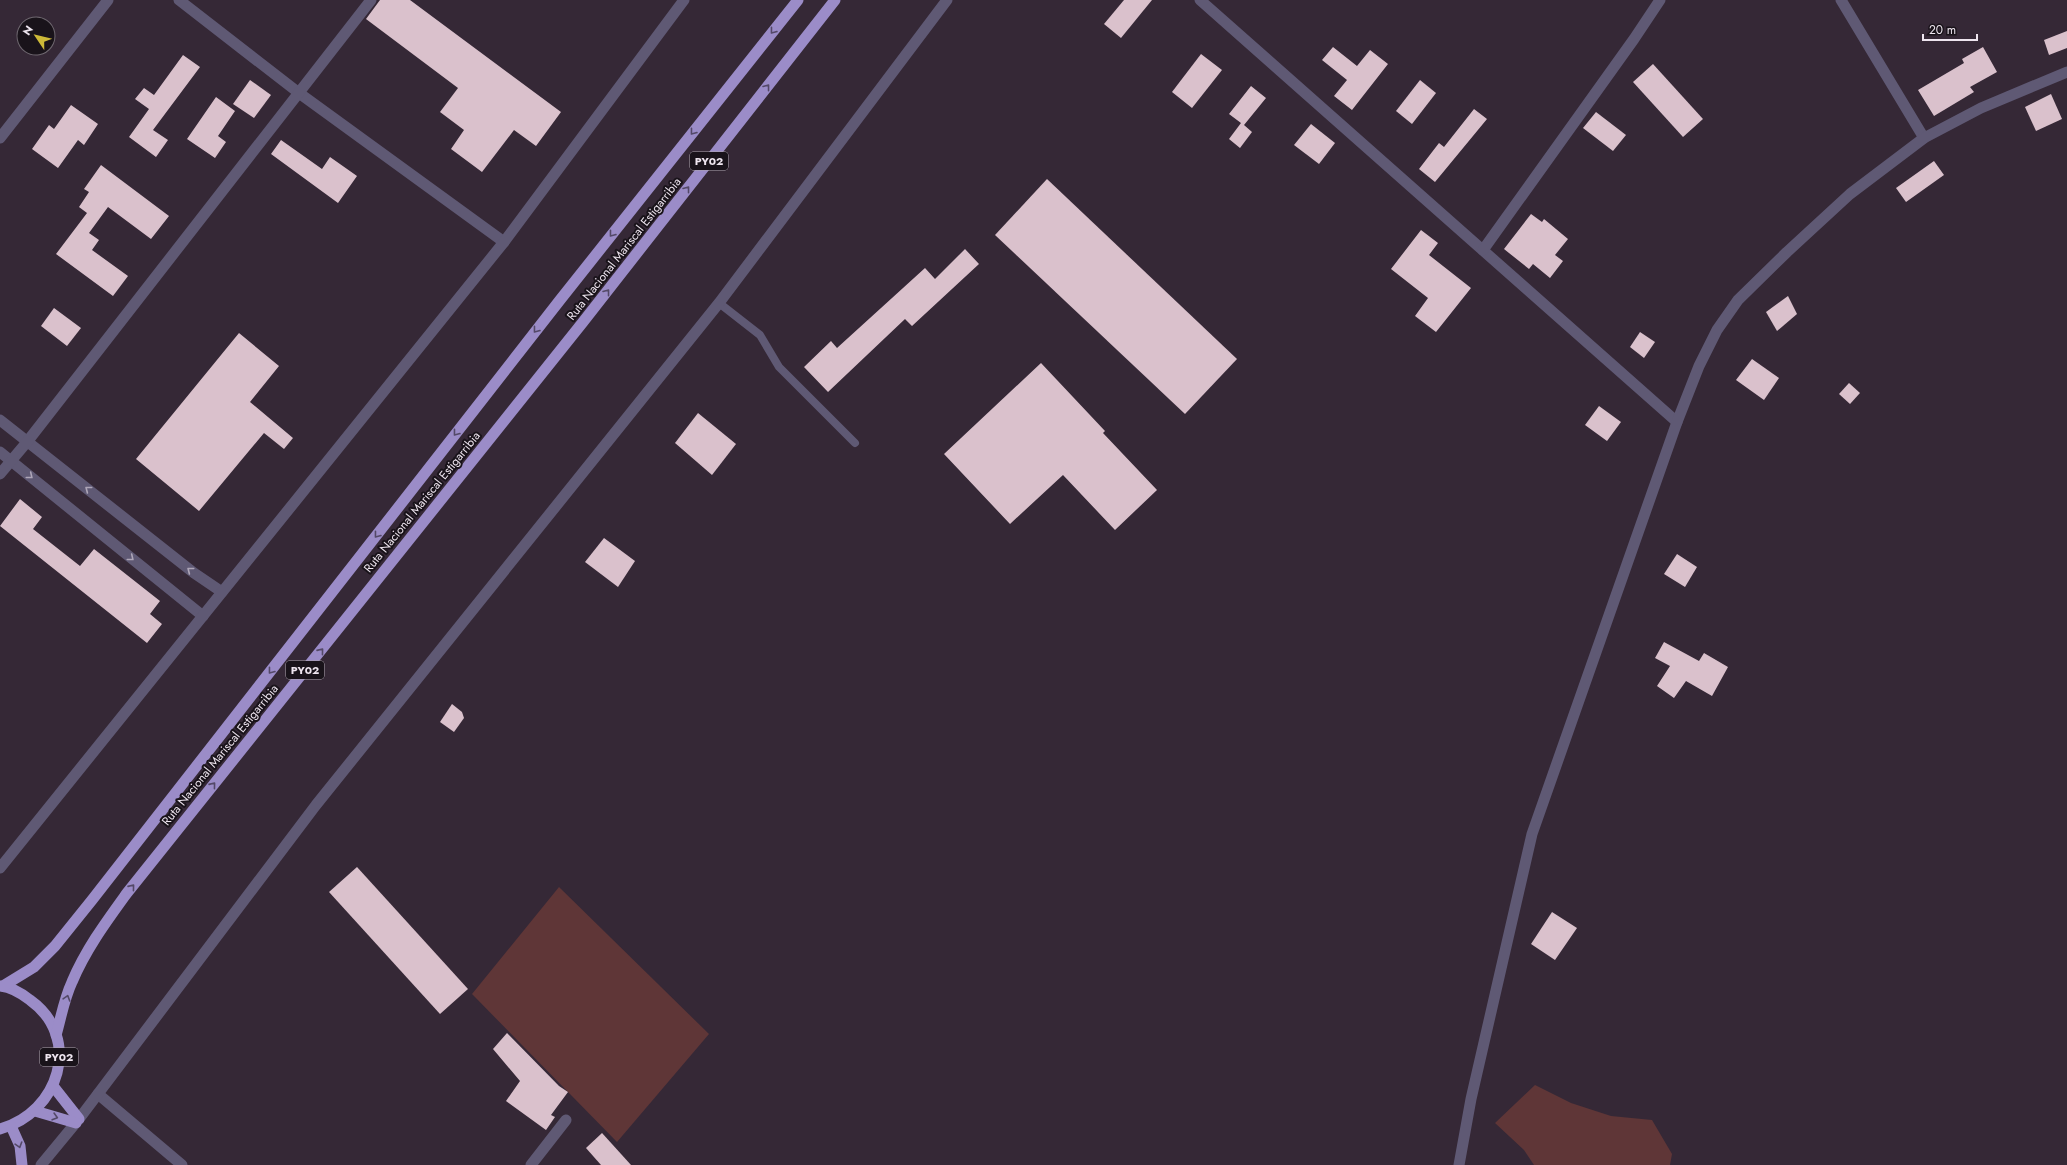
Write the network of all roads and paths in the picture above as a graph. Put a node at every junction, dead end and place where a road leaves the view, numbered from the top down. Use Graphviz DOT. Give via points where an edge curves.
graph roads {
  1 [pos="108,0"];
  2 [pos="179,0"];
  3 [pos="371,0"];
  4 [pos="684,0"];
  5 [pos="798,0"];
  6 [pos="835,0"];
  7 [pos="947,0"];
  8 [pos="1200,0"];
  9 [pos="1660,0"];
  10 [pos="1841,0"];
  11 [pos="2067,72"];
  12 [pos="299,93"];
  13 [pos="0,138"];
  14 [pos="1924,138"];
  15 [pos="504,242"];
  16 [pos="1483,250"];
  17 [pos="719,303"];
  18 [pos="0,420"];
  19 [pos="1677,422"];
  20 [pos="27,442"];
  21 [pos="855,443"];
  22 [pos="0,452"];
  23 [pos="11,460"];
  24 [pos="0,474"];
  25 [pos="222,592"];
  26 [pos="203,616"];
  27 [pos="0,868"];
  28 [pos="2,986"];
  29 [pos="56,1035"];
  30 [pos="53,1086"];
  31 [pos="98,1094"];
  32 [pos="35,1111"];
  33 [pos="566,1120"];
  34 [pos="77,1121"];
  35 [pos="5,1127"];
  36 [pos="22,1165"];
  37 [pos="41,1165"];
  38 [pos="182,1165"];
  39 [pos="531,1165"];
  40 [pos="1459,1165"];
  1 -- 13 [label="street"];
  2 -- 12 [label="street"];
  3 -- 12 [label="street"];
  4 -- 15 [label="street"];
  5 -- 28 [label="highway, Ruta Nacional Mariscal Estigarribia / PY02, one-way" via="55,946 34,967"];
  29 -- 6 [label="highway, Ruta Nacional Mariscal Estigarribia / PY02, one-way" via="71,984 97,933 122,899 583,322"];
  7 -- 17 [label="street"];
  8 -- 16 [label="street"];
  9 -- 16 [label="street"];
  10 -- 14 [label="street"];
  11 -- 14 [label="street" via="1981,108"];
  12 -- 15 [label="street"];
  12 -- 20 [label="street"];
  14 -- 19 [label="street" via="1850,194 1738,300 1717,330 1699,366"];
  15 -- 25 [label="street"];
  16 -- 19 [label="street"];
  17 -- 21 [label="lane" via="760,335 779,367"];
  17 -- 31 [label="street" via="316,805"];
  18 -- 20 [label="street"];
  19 -- 40 [label="street" via="1532,834 1470,1099"];
  20 -- 23 [label="street"];
  25 -- 20 [label="street, one-way" via="194,573"];
  22 -- 23 [label="street"];
  23 -- 24 [label="street"];
  23 -- 26 [label="street, one-way"];
  25 -- 26 [label="street"];
  26 -- 27 [label="street"];
  28 -- 29 [label="highway, PY02" via="21,993 36,1004 48,1018"];
  29 -- 30 [label="highway, PY02" via="59,1063"];
  30 -- 32 [label="highway, PY02"];
  30 -- 34 [label="highway"];
  31 -- 34 [label="street"];
  31 -- 38 [label="street"];
  32 -- 34 [label="highway, one-way"];
  32 -- 35 [label="highway, PY02"];
  33 -- 39 [label="street"];
  34 -- 37 [label="street"];
  35 -- 36 [label="highway, one-way" via="20,1146"];
}
